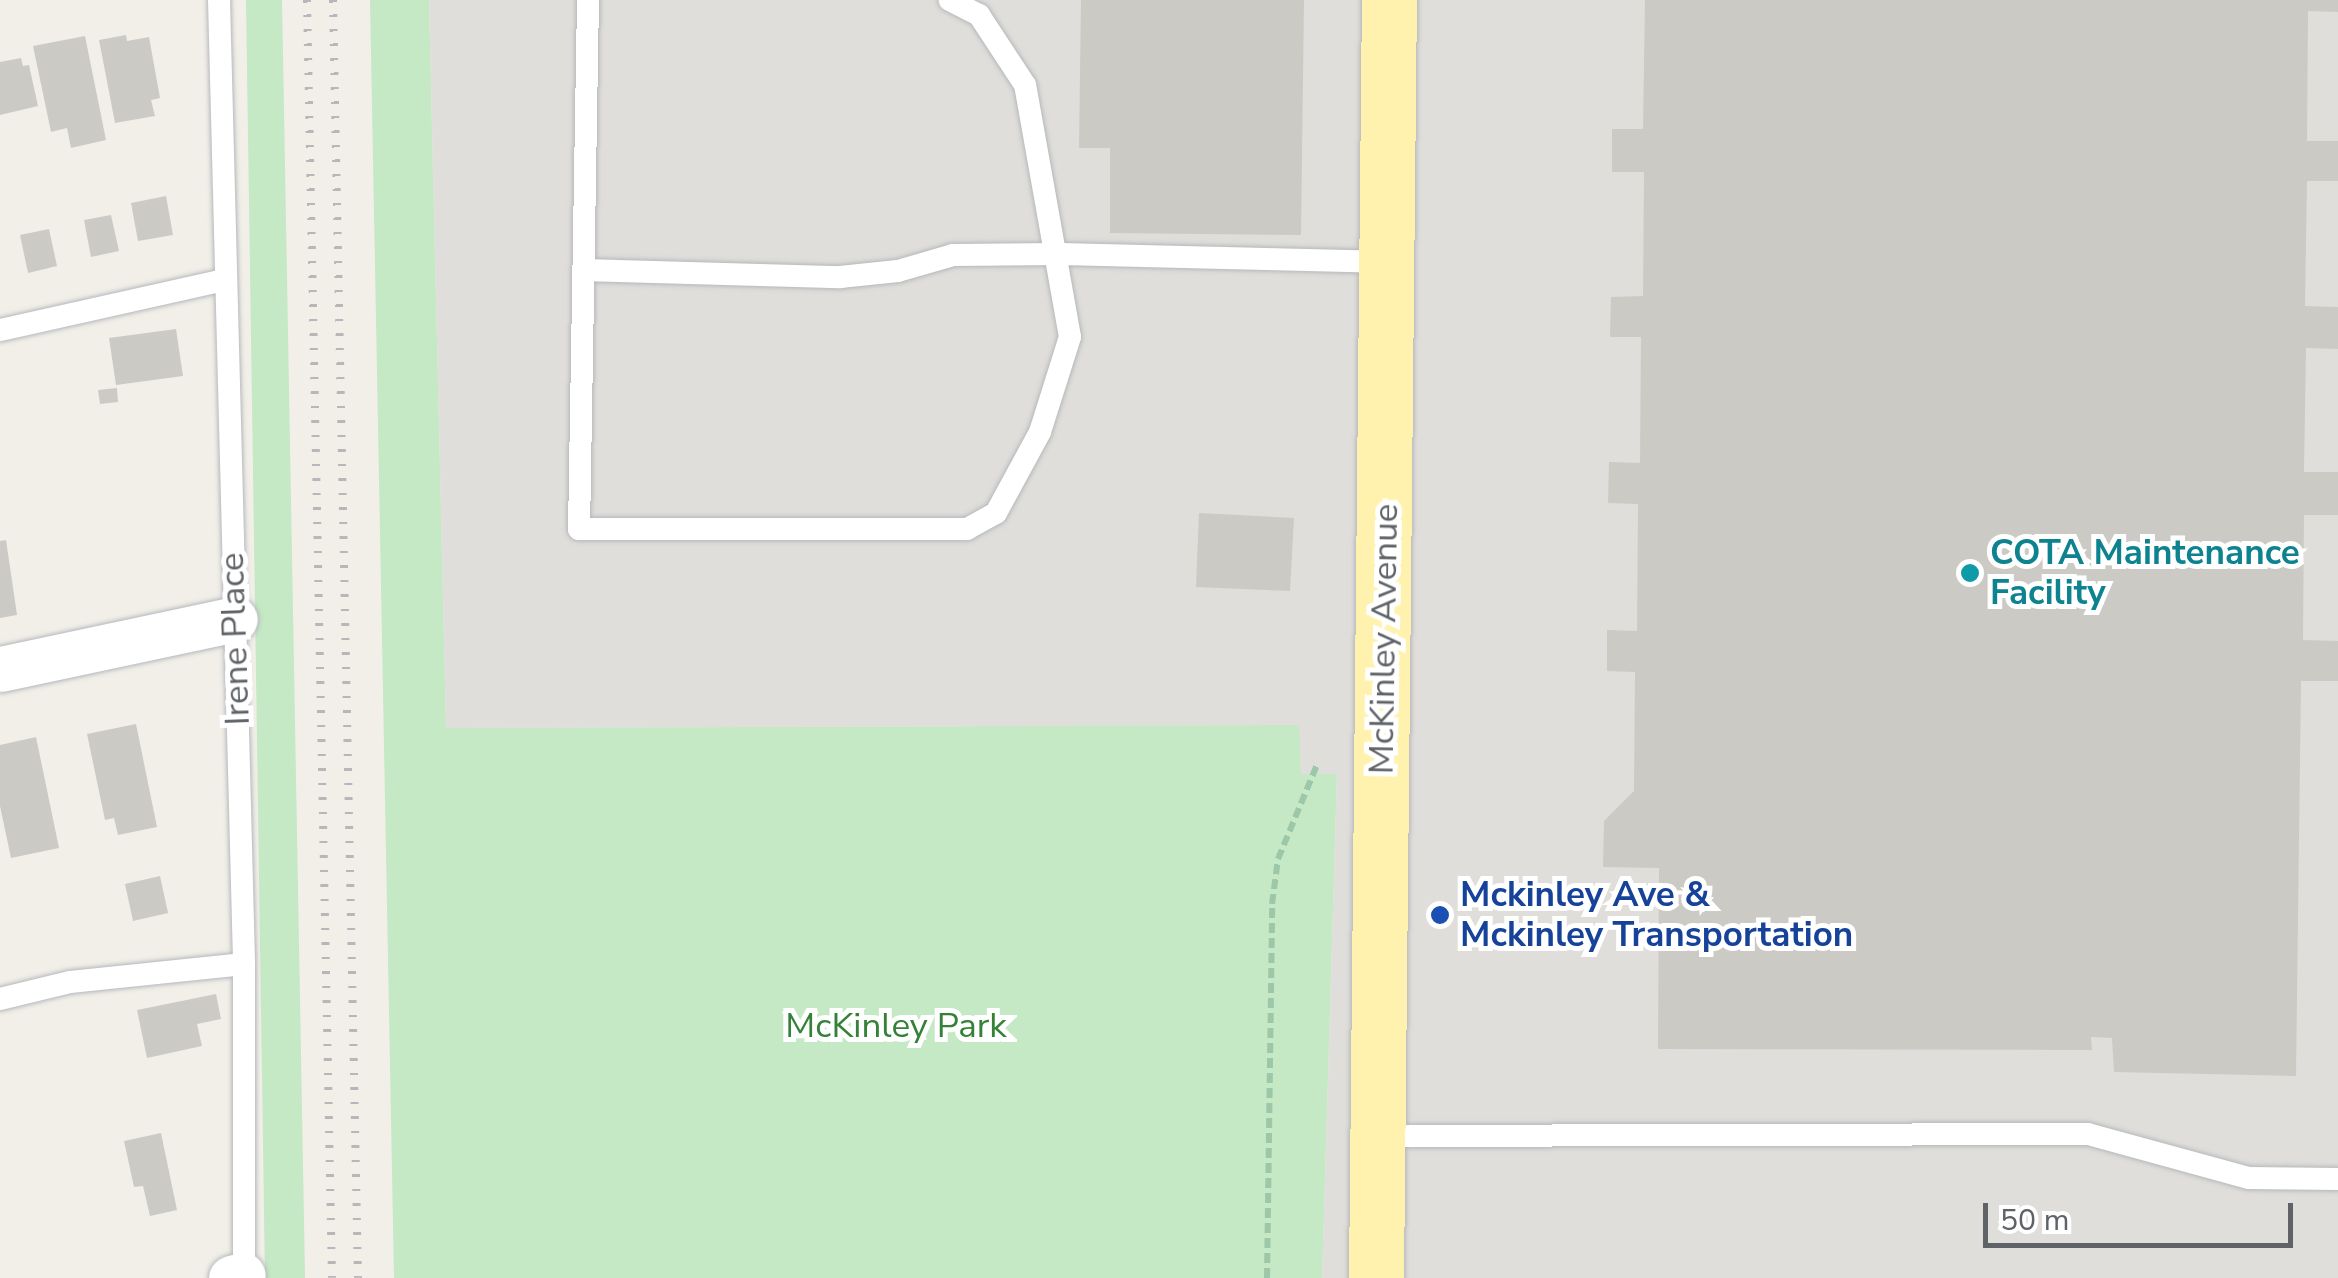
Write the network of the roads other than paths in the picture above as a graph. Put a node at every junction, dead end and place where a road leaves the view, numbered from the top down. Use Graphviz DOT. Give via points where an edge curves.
graph roads {
  1 [pos="220,0"];
  2 [pos="588,0"];
  3 [pos="950,0"];
  4 [pos="1389,0"];
  5 [pos="1059,254"];
  6 [pos="1388,262"];
  7 [pos="583,270"];
  8 [pos="223,280"];
  9 [pos="0,330"];
  10 [pos="235,619"];
  11 [pos="0,669"];
  12 [pos="244,964"];
  13 [pos="0,998"];
  14 [pos="1378,1136"];
  15 [pos="2338,1179"];
  16 [pos="239,1277"];
  17 [pos="1376,1278"];
  1 -- 8 [label="lane, Irene Place"];
  2 -- 7 [label="lane"];
  3 -- 5 [label="lane" via="979,15 1025,85"];
  4 -- 6 [label="main road, McKinley Avenue"];
  5 -- 6 [label="lane"];
  5 -- 7 [label="lane" via="953,255 898,271 840,277"];
  5 -- 7 [label="lane" via="1070,336 1040,432 996,513 967,529 579,529"];
  6 -- 14 [label="main road, McKinley Avenue"];
  8 -- 9 [label="lane"];
  8 -- 10 [label="lane, Irene Place"];
  10 -- 11 [label="street"];
  10 -- 12 [label="lane, Irene Place"];
  12 -- 13 [label="lane" via="70,982"];
  12 -- 16 [label="lane, Irene Place"];
  14 -- 15 [label="lane" via="2088,1134 2249,1178"];
  14 -- 17 [label="main road, McKinley Avenue"];
}
